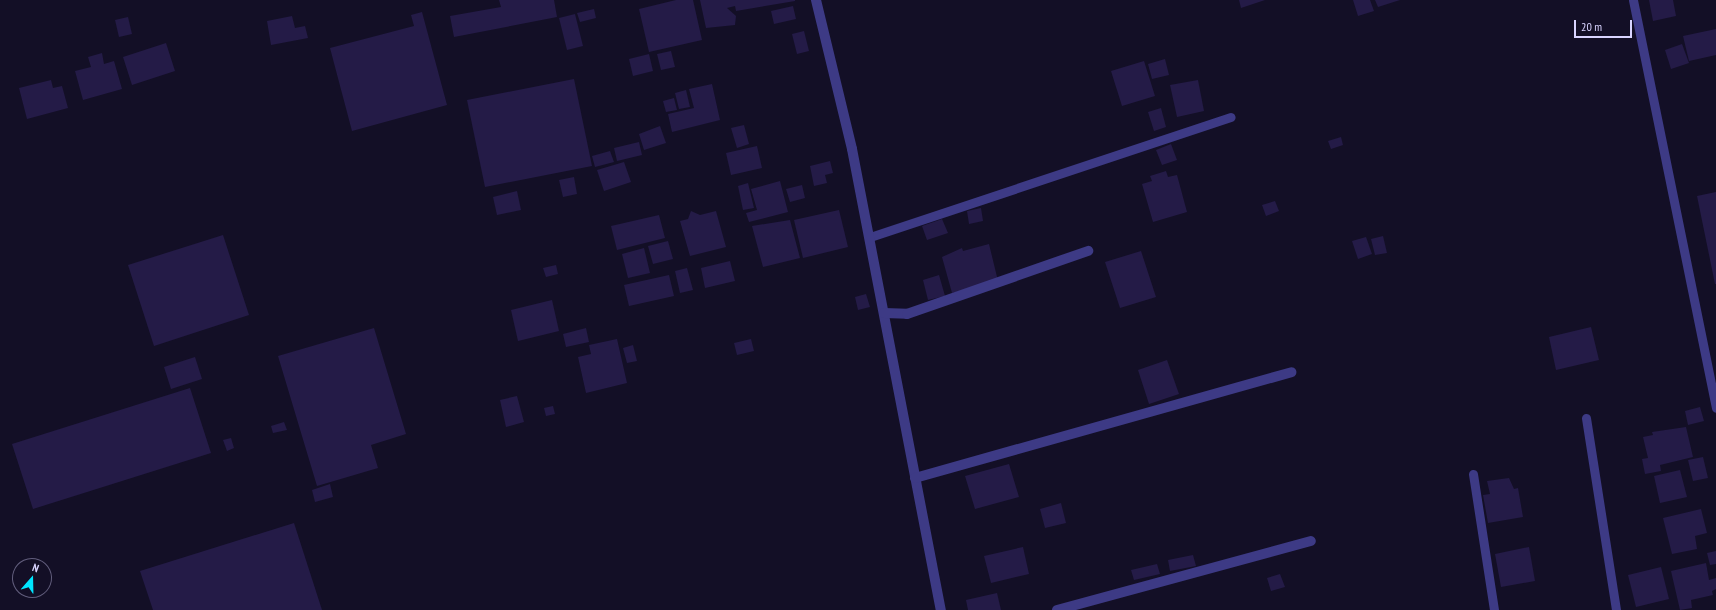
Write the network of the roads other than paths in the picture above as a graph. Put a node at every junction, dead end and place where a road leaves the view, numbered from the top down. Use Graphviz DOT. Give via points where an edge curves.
graph roads {
  1 [pos="816,0"];
  2 [pos="1633,0"];
  3 [pos="1231,117"];
  4 [pos="870,237"];
  5 [pos="1088,251"];
  6 [pos="884,313"];
  7 [pos="1291,372"];
  8 [pos="1716,408"];
  9 [pos="1586,418"];
  10 [pos="1473,474"];
  11 [pos="915,478"];
  12 [pos="1311,541"];
  13 [pos="941,610"];
  14 [pos="1057,610"];
  15 [pos="1494,610"];
  16 [pos="1616,610"];
  1 -- 4 [label="street"];
  2 -- 8 [label="lane"];
  3 -- 4 [label="lane"];
  4 -- 6 [label="street"];
  5 -- 6 [label="street" via="907,314"];
  6 -- 11 [label="street"];
  7 -- 11 [label="street"];
  9 -- 16 [label="lane"];
  10 -- 15 [label="lane"];
  11 -- 13 [label="street"];
  12 -- 14 [label="street"];
}
